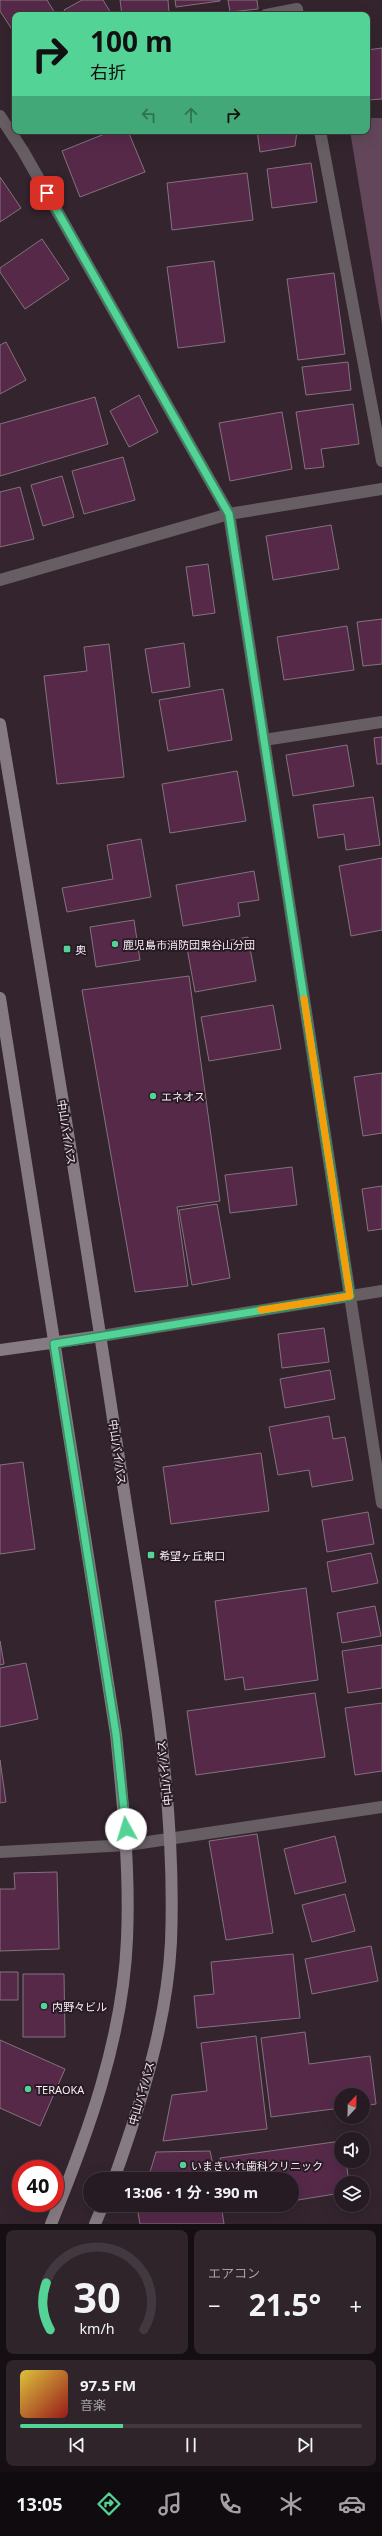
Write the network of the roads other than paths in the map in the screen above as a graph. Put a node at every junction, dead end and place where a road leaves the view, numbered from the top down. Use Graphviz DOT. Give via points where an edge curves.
graph roads {
  1 [pos="279,12"];
  2 [pos="298,12"];
  3 [pos="0,116"];
  4 [pos="12,129"];
  5 [pos="17,134"];
  6 [pos="321,134"];
  7 [pos="382,461"];
  8 [pos="382,489"];
  9 [pos="229,514"];
  10 [pos="0,580"];
  11 [pos="382,722"];
  12 [pos="0,724"];
  13 [pos="264,740"];
  14 [pos="0,998"];
  15 [pos="382,1291"];
  16 [pos="350,1296"];
  17 [pos="101,1336"];
  18 [pos="54,1344"];
  19 [pos="0,1350"];
  20 [pos="382,1503"];
  21 [pos="382,1810"];
  22 [pos="171,1840"];
  23 [pos="128,1845"];
  24 [pos="0,1852"];
  25 [pos="116,2172"];
  26 [pos="100,2212"];
  27 [pos="51,2224"];
  28 [pos="95,2224"];
  1 -- 2 [label="street" via="297,8"];
  3 -- 4 [label="street"];
  5 -- 9 [label="street"];
  6 -- 7 [label="street"];
  8 -- 9 [label="street"];
  9 -- 10 [label="street"];
  9 -- 13 [label="street"];
  11 -- 13 [label="street"];
  12 -- 17 [label="street, 中山バイパス"];
  13 -- 16 [label="street"];
  14 -- 18 [label="street"];
  15 -- 16 [label="street"];
  16 -- 17 [label="street"];
  16 -- 20 [label="street"];
  17 -- 18 [label="street"];
  17 -- 22 [label="street, 中山バイパス" via="158,1716"];
  18 -- 19 [label="street"];
  18 -- 23 [label="street" via="116,1734"];
  21 -- 22 [label="street"];
  22 -- 23 [label="street"];
  22 -- 25 [label="street, 中山バイパス" via="171,1944 161,2017 143,2091"];
  23 -- 24 [label="street"];
  23 -- 27 [label="street" via="127,1940 119,2005 102,2082 79,2157"];
  26 -- 28 [label="street"];
}
